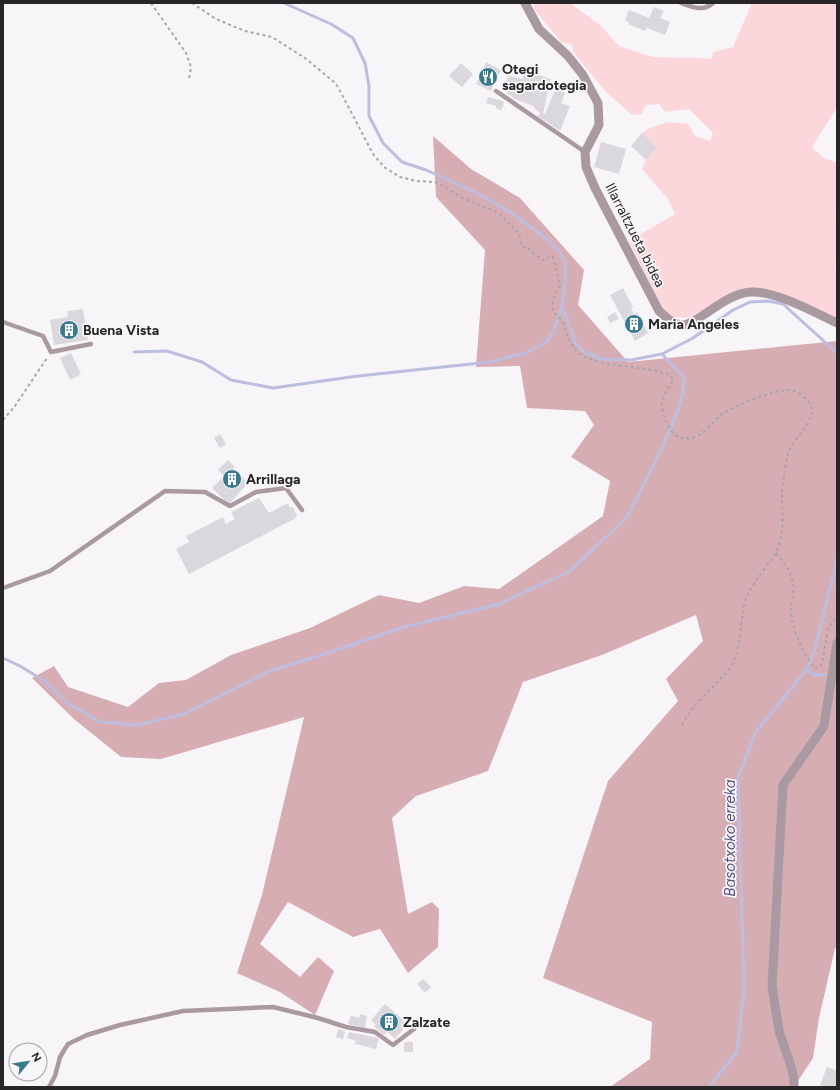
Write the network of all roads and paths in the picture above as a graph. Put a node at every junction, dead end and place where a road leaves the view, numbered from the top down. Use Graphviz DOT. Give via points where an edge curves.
graph roads {
  1 [pos="151,3"];
  2 [pos="192,3"];
  3 [pos="525,3"];
  4 [pos="681,3"];
  5 [pos="713,3"];
  6 [pos="189,79"];
  7 [pos="496,91"];
  8 [pos="584,152"];
  9 [pos="3,322"];
  10 [pos="837,323"];
  11 [pos="91,344"];
  12 [pos="51,352"];
  13 [pos="3,420"];
  14 [pos="302,510"];
  15 [pos="776,553"];
  16 [pos="3,588"];
  17 [pos="837,643"];
  18 [pos="820,667"];
  19 [pos="681,726"];
  20 [pos="414,1030"];
  21 [pos="49,1087"];
  22 [pos="794,1087"];
  1 -- 6 [label="path" via="186,53 192,71"];
  2 -- 15 [label="path" via="234,27 272,37 299,54 334,82 373,154 389,171 400,177 439,184 460,197 499,213 519,232 524,247 542,260 553,257 560,286 552,307 564,324 574,349 585,357 603,362 671,375 673,380 664,396 662,409 667,426 676,436 698,436 733,407 777,391 791,390 804,397 810,403 812,414 788,453 782,492 782,528"];
  3 -- 8 [label="street" via="539,29 568,56 583,75 598,102 598,125"];
  4 -- 5 [label="lane" via="697,9"];
  7 -- 8 [label="lane"];
  8 -- 10 [label="street, Illarraltzueta bidea" via="586,167 595,188 659,311 670,321 683,325 735,296 749,292 764,292"];
  9 -- 12 [label="lane" via="43,336"];
  11 -- 12 [label="lane"];
  12 -- 13 [label="path" via="16,406"];
  14 -- 16 [label="lane" via="286,488 256,492 230,506 205,492 165,491 50,571"];
  15 -- 18 [label="path" via="788,566 793,581 790,613 794,629 814,668"];
  15 -- 19 [label="path" via="746,597 738,648 732,664 695,705"];
  17 -- 22 [label="street" via="824,726 783,785 772,986 779,1031 790,1063"];
  20 -- 21 [label="lane" via="393,1046 376,1032 346,1027 273,1007 183,1011 87,1035 68,1044 60,1057"];
}
